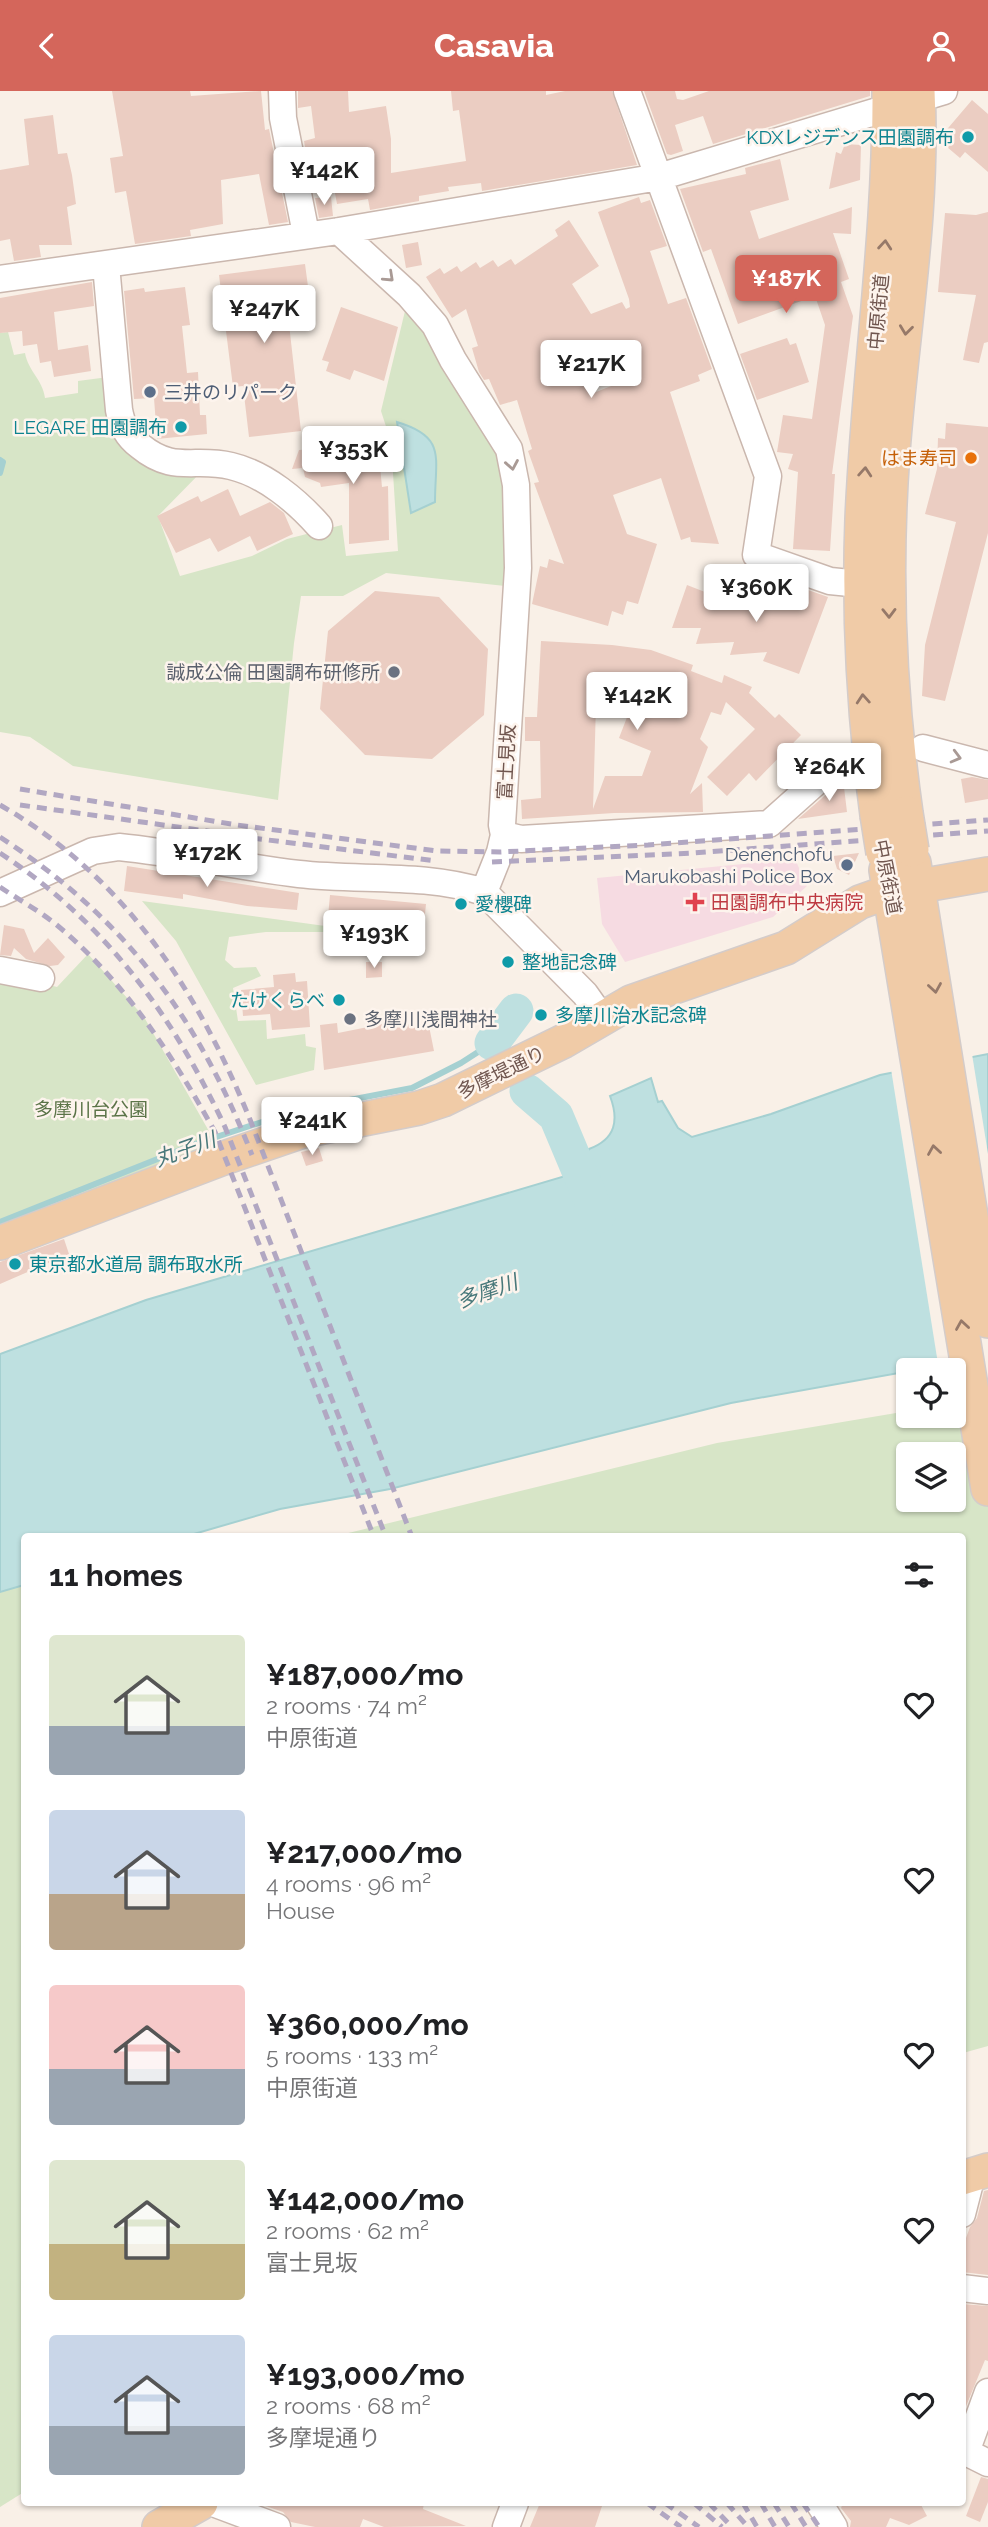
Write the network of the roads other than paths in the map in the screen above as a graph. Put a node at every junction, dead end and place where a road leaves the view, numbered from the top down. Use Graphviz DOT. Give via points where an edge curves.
graph roads {
  1 [pos="282,91"];
  2 [pos="627,91"];
  3 [pos="912,96"];
  4 [pos="659,177"];
  5 [pos="339,231"];
  6 [pos="306,234"];
  7 [pos="106,265"];
  8 [pos="0,279"];
  9 [pos="319,526"];
  10 [pos="860,584"];
  11 [pos="923,748"];
  12 [pos="843,758"];
  13 [pos="988,765"];
  14 [pos="892,814"];
  15 [pos="505,835"];
  16 [pos="988,874"];
  17 [pos="904,888"];
  18 [pos="484,892"];
  19 [pos="0,894"];
  20 [pos="911,924"];
  21 [pos="0,970"];
  22 [pos="41,978"];
  23 [pos="603,1019"];
  24 [pos="0,1243"];
  25 [pos="988,1321"];
  26 [pos="988,1489"];
  27 [pos="974,2174"];
  28 [pos="966,2201"];
  29 [pos="966,2288"];
  30 [pos="988,2291"];
  31 [pos="988,2392"];
  32 [pos="972,2455"];
  33 [pos="196,2506"];
  34 [pos="221,2506"];
  35 [pos="514,2506"];
  36 [pos="159,2527"];
  37 [pos="277,2527"];
  38 [pos="506,2527"];
  1 -- 6 [label="street"];
  2 -- 4 [label="street"];
  3 -- 4 [label="street"];
  10 -- 3 [label="main road, 中原街道, one-way" via="866,455 886,236"];
  3 -- 14 [label="main road, 中原街道, one-way" via="916,233 893,450 888,545"];
  4 -- 5 [label="street"];
  4 -- 10 [label="street" via="768,476 756,555 830,581"];
  5 -- 6 [label="street"];
  5 -- 15 [label="street, 富士見坂, one-way" via="435,325 509,449 516,485 517,568"];
  6 -- 7 [label="street"];
  7 -- 8 [label="street"];
  7 -- 9 [label="street" via="119,410 122,426 133,441 167,463 232,466 282,491"];
  14 -- 10 [label="main road, 中原街道, one-way" via="862,695"];
  11 -- 13 [label="street, one-way"];
  12 -- 15 [label="street" via="769,824 521,839"];
  14 -- 17 [label="main road, 中原街道, bridge"];
  15 -- 18 [label="street"];
  16 -- 17 [label="main road, 多摩堤通り"];
  17 -- 20 [label="main road, 中原街道"];
  17 -- 23 [label="main road, 多摩堤通り" via="860,902 786,948 643,998"];
  18 -- 19 [label="street" via="384,877 299,874 119,847 93,851"];
  18 -- 23 [label="street" via="585,994"];
  20 -- 25 [label="main road, 中原街道, one-way"];
  26 -- 20 [label="main road, 中原街道, one-way"];
  21 -- 22 [label="street"];
  23 -- 24 [label="main road, 多摩堤通り" via="443,1100 303,1131"];
  27 -- 28 [label="street"];
  29 -- 30 [label="street"];
  31 -- 32 [label="street"];
  33 -- 36 [label="main road"];
  34 -- 37 [label="street"];
  35 -- 38 [label="street"];
}
